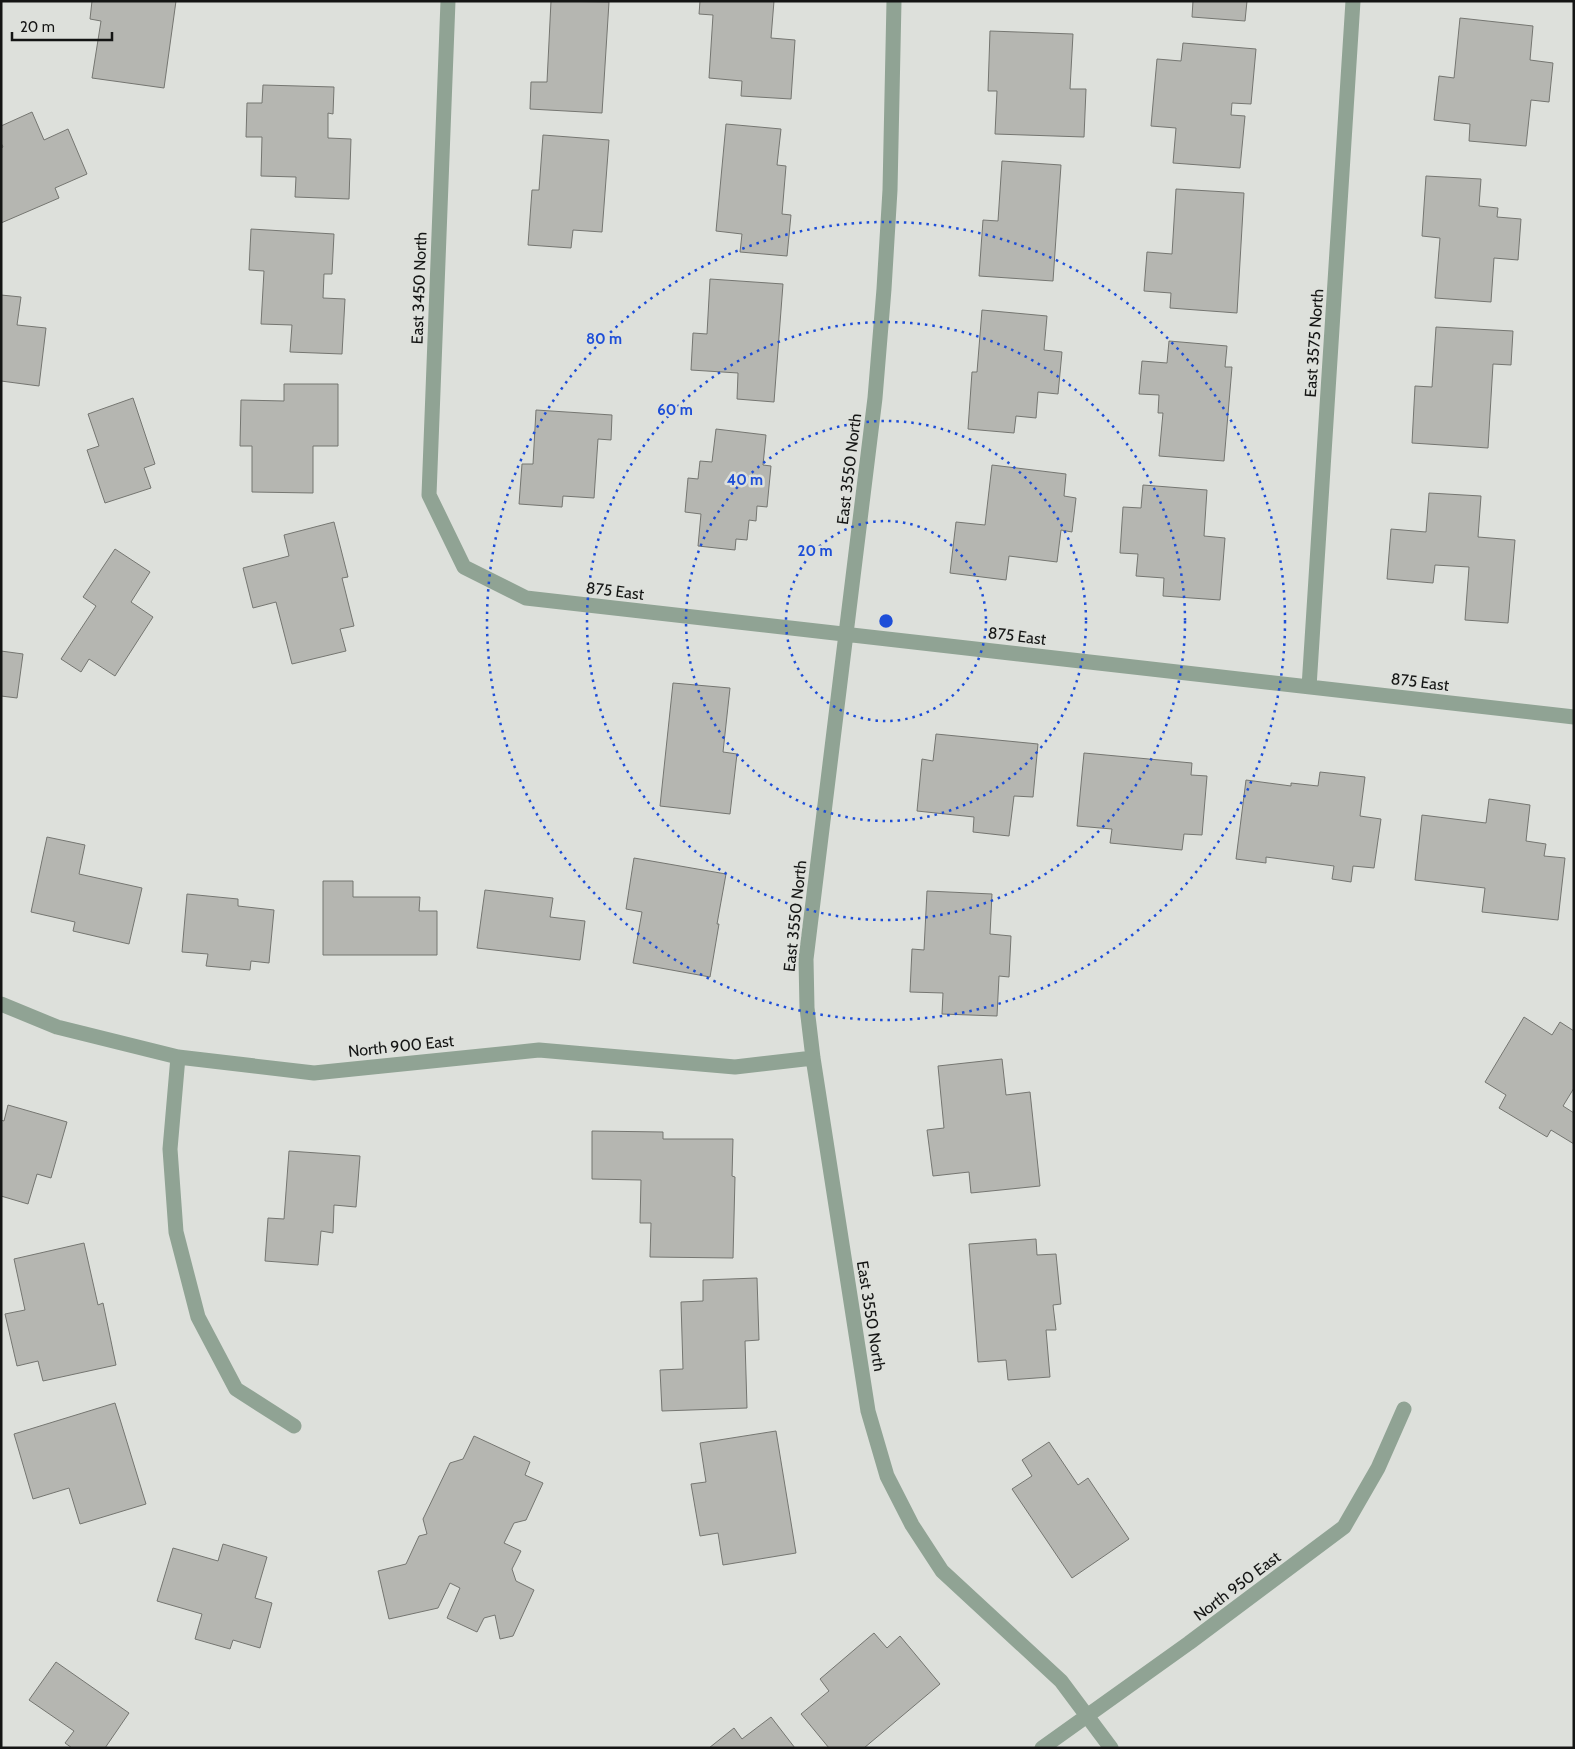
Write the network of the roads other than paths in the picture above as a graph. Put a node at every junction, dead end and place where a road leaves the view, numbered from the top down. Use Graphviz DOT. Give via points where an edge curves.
graph roads {
  1 [pos="448,1"];
  2 [pos="894,1"];
  3 [pos="1352,1"];
  4 [pos="464,567"];
  5 [pos="846,635"];
  6 [pos="1309,687"];
  7 [pos="1574,717"];
  8 [pos="1,1004"];
  9 [pos="178,1057"];
  10 [pos="813,1058"];
  11 [pos="1404,1409"];
  12 [pos="294,1426"];
  13 [pos="1087,1716"];
  14 [pos="1042,1748"];
  15 [pos="1111,1748"];
  1 -- 4 [label="street, East 3450 North" via="429,495"];
  2 -- 5 [label="street, East 3550 North" via="890,190 884,289 875,398"];
  3 -- 6 [label="street, East 3575 North"];
  4 -- 5 [label="street, 875 East" via="526,598"];
  5 -- 6 [label="street, 875 East"];
  5 -- 10 [label="street, East 3550 North" via="806,958"];
  6 -- 7 [label="street, 875 East"];
  8 -- 9 [label="street, North 900 East" via="57,1027"];
  9 -- 10 [label="street, North 900 East" via="314,1073 539,1050 734,1066"];
  9 -- 12 [label="street" via="170,1149 175,1223 198,1317 236,1389"];
  10 -- 13 [label="street, East 3550 North" via="868,1411 887,1476 912,1525 942,1571 1061,1681"];
  11 -- 13 [label="street, North 950 East" via="1378,1468 1344,1528"];
  13 -- 14 [label="street, North 950 East"];
  13 -- 15 [label="street, East 3550 North"];
}
